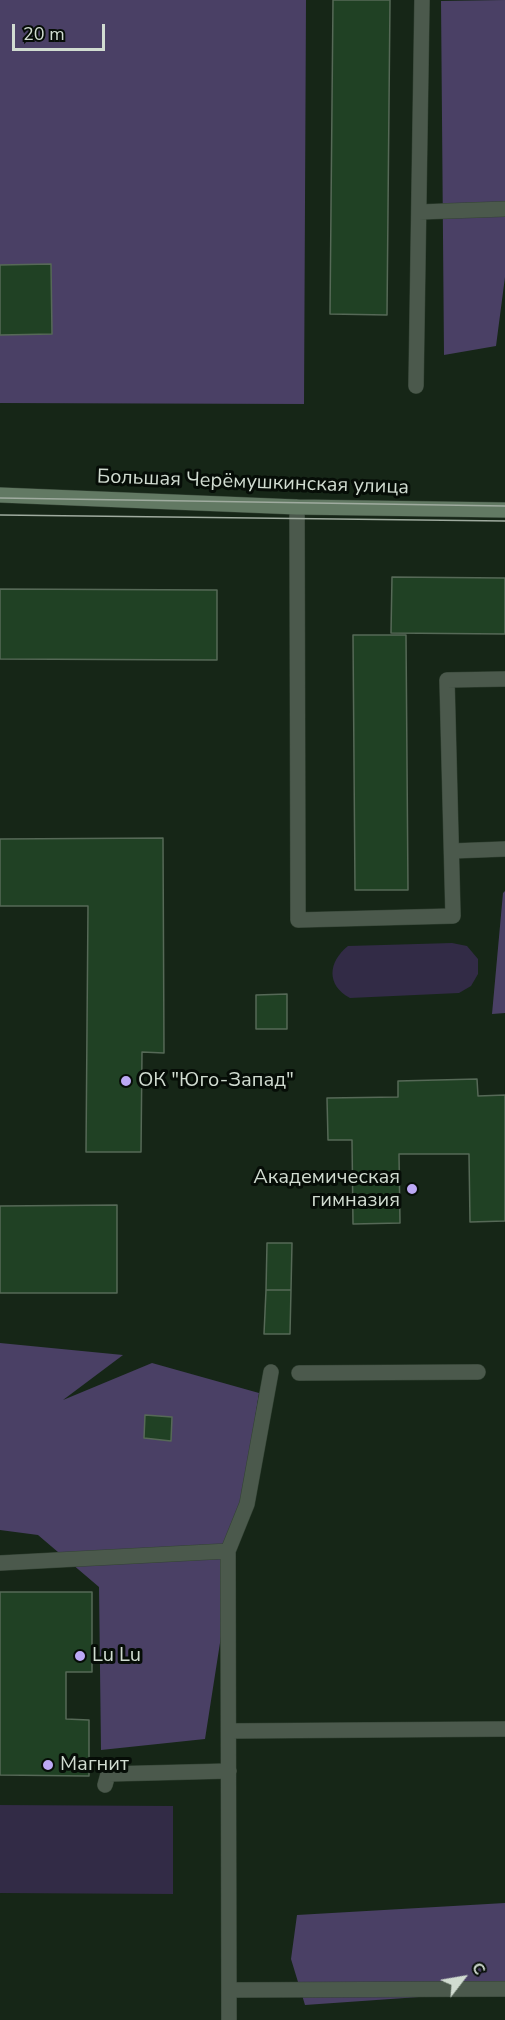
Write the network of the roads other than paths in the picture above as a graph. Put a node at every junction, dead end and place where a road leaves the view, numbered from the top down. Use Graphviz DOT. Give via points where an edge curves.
graph roads {
  1 [pos="422,0"];
  2 [pos="505,208"];
  3 [pos="419,212"];
  4 [pos="416,386"];
  5 [pos="0,495"];
  6 [pos="297,507"];
  7 [pos="505,510"];
  8 [pos="505,679"];
  9 [pos="505,849"];
  10 [pos="452,851"];
  11 [pos="271,1372"];
  12 [pos="478,1372"];
  13 [pos="298,1373"];
  14 [pos="228,1551"];
  15 [pos="0,1563"];
  16 [pos="505,1728"];
  17 [pos="229,1731"];
  18 [pos="229,1771"];
  19 [pos="105,1785"];
  20 [pos="505,1989"];
  21 [pos="230,1990"];
  22 [pos="229,2020"];
  1 -- 3 [label="lane"];
  2 -- 3 [label="lane"];
  3 -- 4 [label="lane"];
  5 -- 6 [label="main road, Большая Черёмушкинская улица"];
  6 -- 7 [label="main road, Большая Черёмушкинская улица"];
  6 -- 10 [label="lane" via="298,920 453,916"];
  8 -- 10 [label="lane" via="447,681"];
  9 -- 10 [label="lane"];
  11 -- 14 [label="lane" via="247,1504"];
  12 -- 13 [label="lane"];
  14 -- 15 [label="lane"];
  14 -- 17 [label="lane"];
  16 -- 17 [label="lane"];
  17 -- 18 [label="lane"];
  18 -- 19 [label="lane" via="108,1774"];
  18 -- 21 [label="lane"];
  20 -- 21 [label="lane"];
  21 -- 22 [label="lane"];
}
